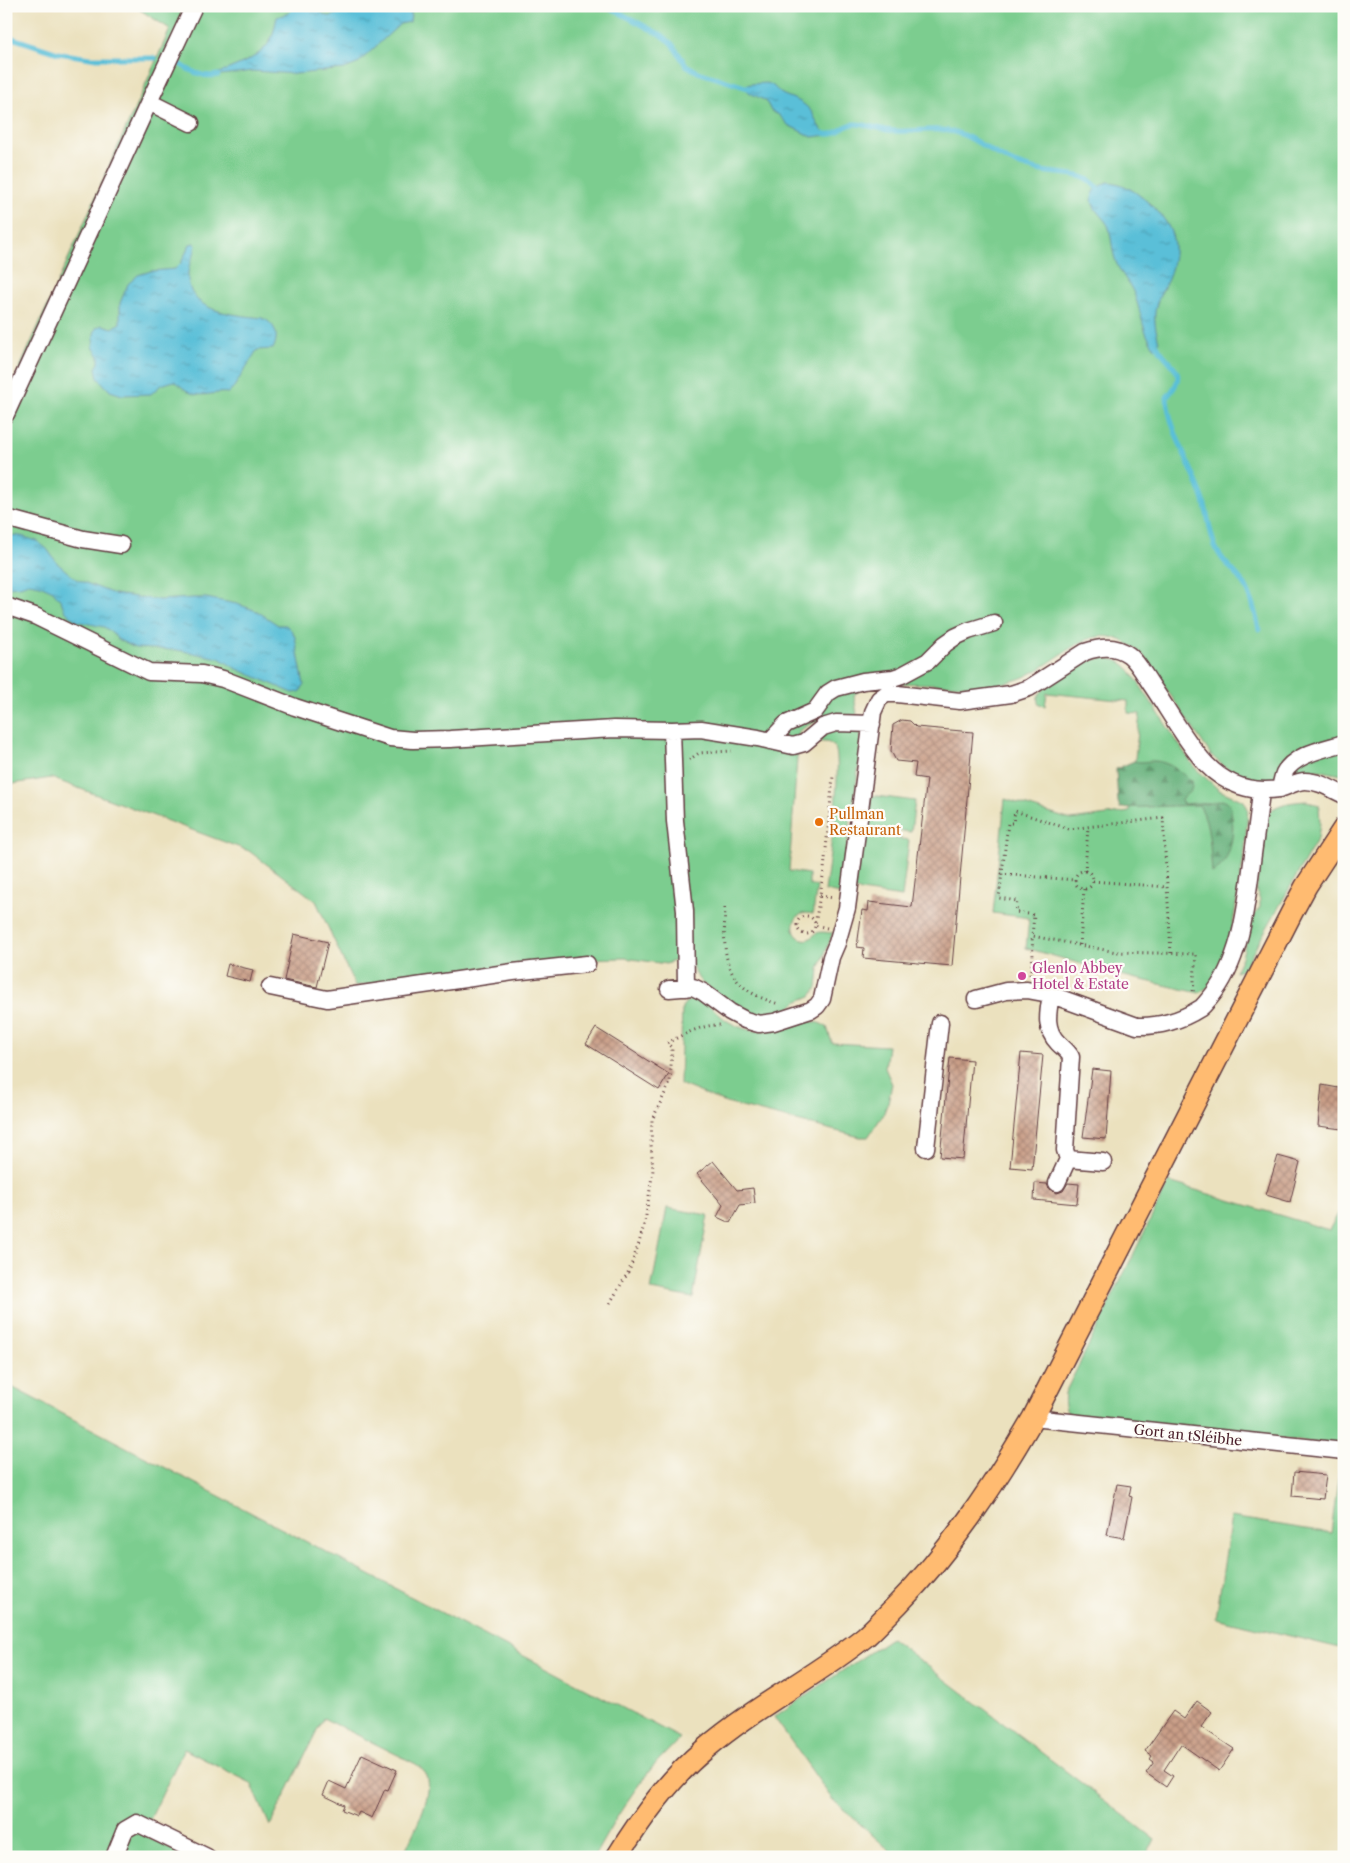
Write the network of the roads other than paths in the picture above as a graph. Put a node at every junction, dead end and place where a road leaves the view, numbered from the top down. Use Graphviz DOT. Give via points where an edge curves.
graph roads {
  1 [pos="194,6"];
  2 [pos="149,102"];
  3 [pos="191,123"];
  4 [pos="6,414"];
  5 [pos="6,518"];
  6 [pos="121,545"];
  7 [pos="6,606"];
  8 [pos="994,623"];
  9 [pos="872,724"];
  10 [pos="672,730"];
  11 [pos="770,741"];
  12 [pos="1344,743"];
  13 [pos="1280,788"];
  14 [pos="1261,790"];
  15 [pos="1344,795"];
  16 [pos="1344,828"];
  17 [pos="587,964"];
  18 [pos="270,987"];
  19 [pos="1051,995"];
  20 [pos="976,999"];
  21 [pos="940,1023"];
  22 [pos="926,1148"];
  23 [pos="1068,1159"];
  24 [pos="1103,1162"];
  25 [pos="1057,1183"];
  26 [pos="1033,1418"];
  27 [pos="1344,1451"];
  28 [pos="114,1857"];
  29 [pos="208,1857"];
  30 [pos="617,1857"];
  1 -- 2 [label="street"];
  2 -- 3 [label="street"];
  2 -- 4 [label="street"];
  5 -- 6 [label="street" via="83,539"];
  7 -- 10 [label="street" via="34,616 149,672 202,674 223,679 390,738 450,739 614,729"];
  8 -- 11 [label="street" via="955,638 928,661 902,675 836,688 815,711 786,724"];
  9 -- 10 [label="street" via="847,908 822,999 817,1006 774,1022 759,1024 730,1012 693,987 678,988 685,911 675,822"];
  9 -- 11 [label="street" via="836,722 823,727 804,743 793,746"];
  9 -- 14 [label="street" via="879,699 886,694 960,701 1011,694 1029,688 1085,652 1105,647 1129,655 1197,753 1218,775 1237,786"];
  10 -- 11 [label="street" via="701,729"];
  12 -- 13 [label="street" via="1295,762 1285,772"];
  13 -- 14 [label="street"];
  13 -- 15 [label="street" via="1303,781 1319,782"];
  14 -- 19 [label="street" via="1241,930 1232,960 1216,990 1200,1009 1161,1024 1138,1026"];
  16 -- 26 [label="main road" via="1306,886 1278,938"];
  17 -- 18 [label="street" via="327,999"];
  19 -- 20 [label="street" via="1028,990 1006,991"];
  19 -- 23 [label="street" via="1047,1019 1049,1031 1071,1057 1065,1150"];
  21 -- 22 [label="street"];
  23 -- 24 [label="street"];
  23 -- 25 [label="street"];
  26 -- 27 [label="street, Gort an tSléibhe"];
  26 -- 30 [label="main road" via="996,1480 960,1531 937,1563 907,1595 867,1635 700,1753 650,1808"];
  28 -- 29 [label="street" via="125,1830 137,1823"];
}
